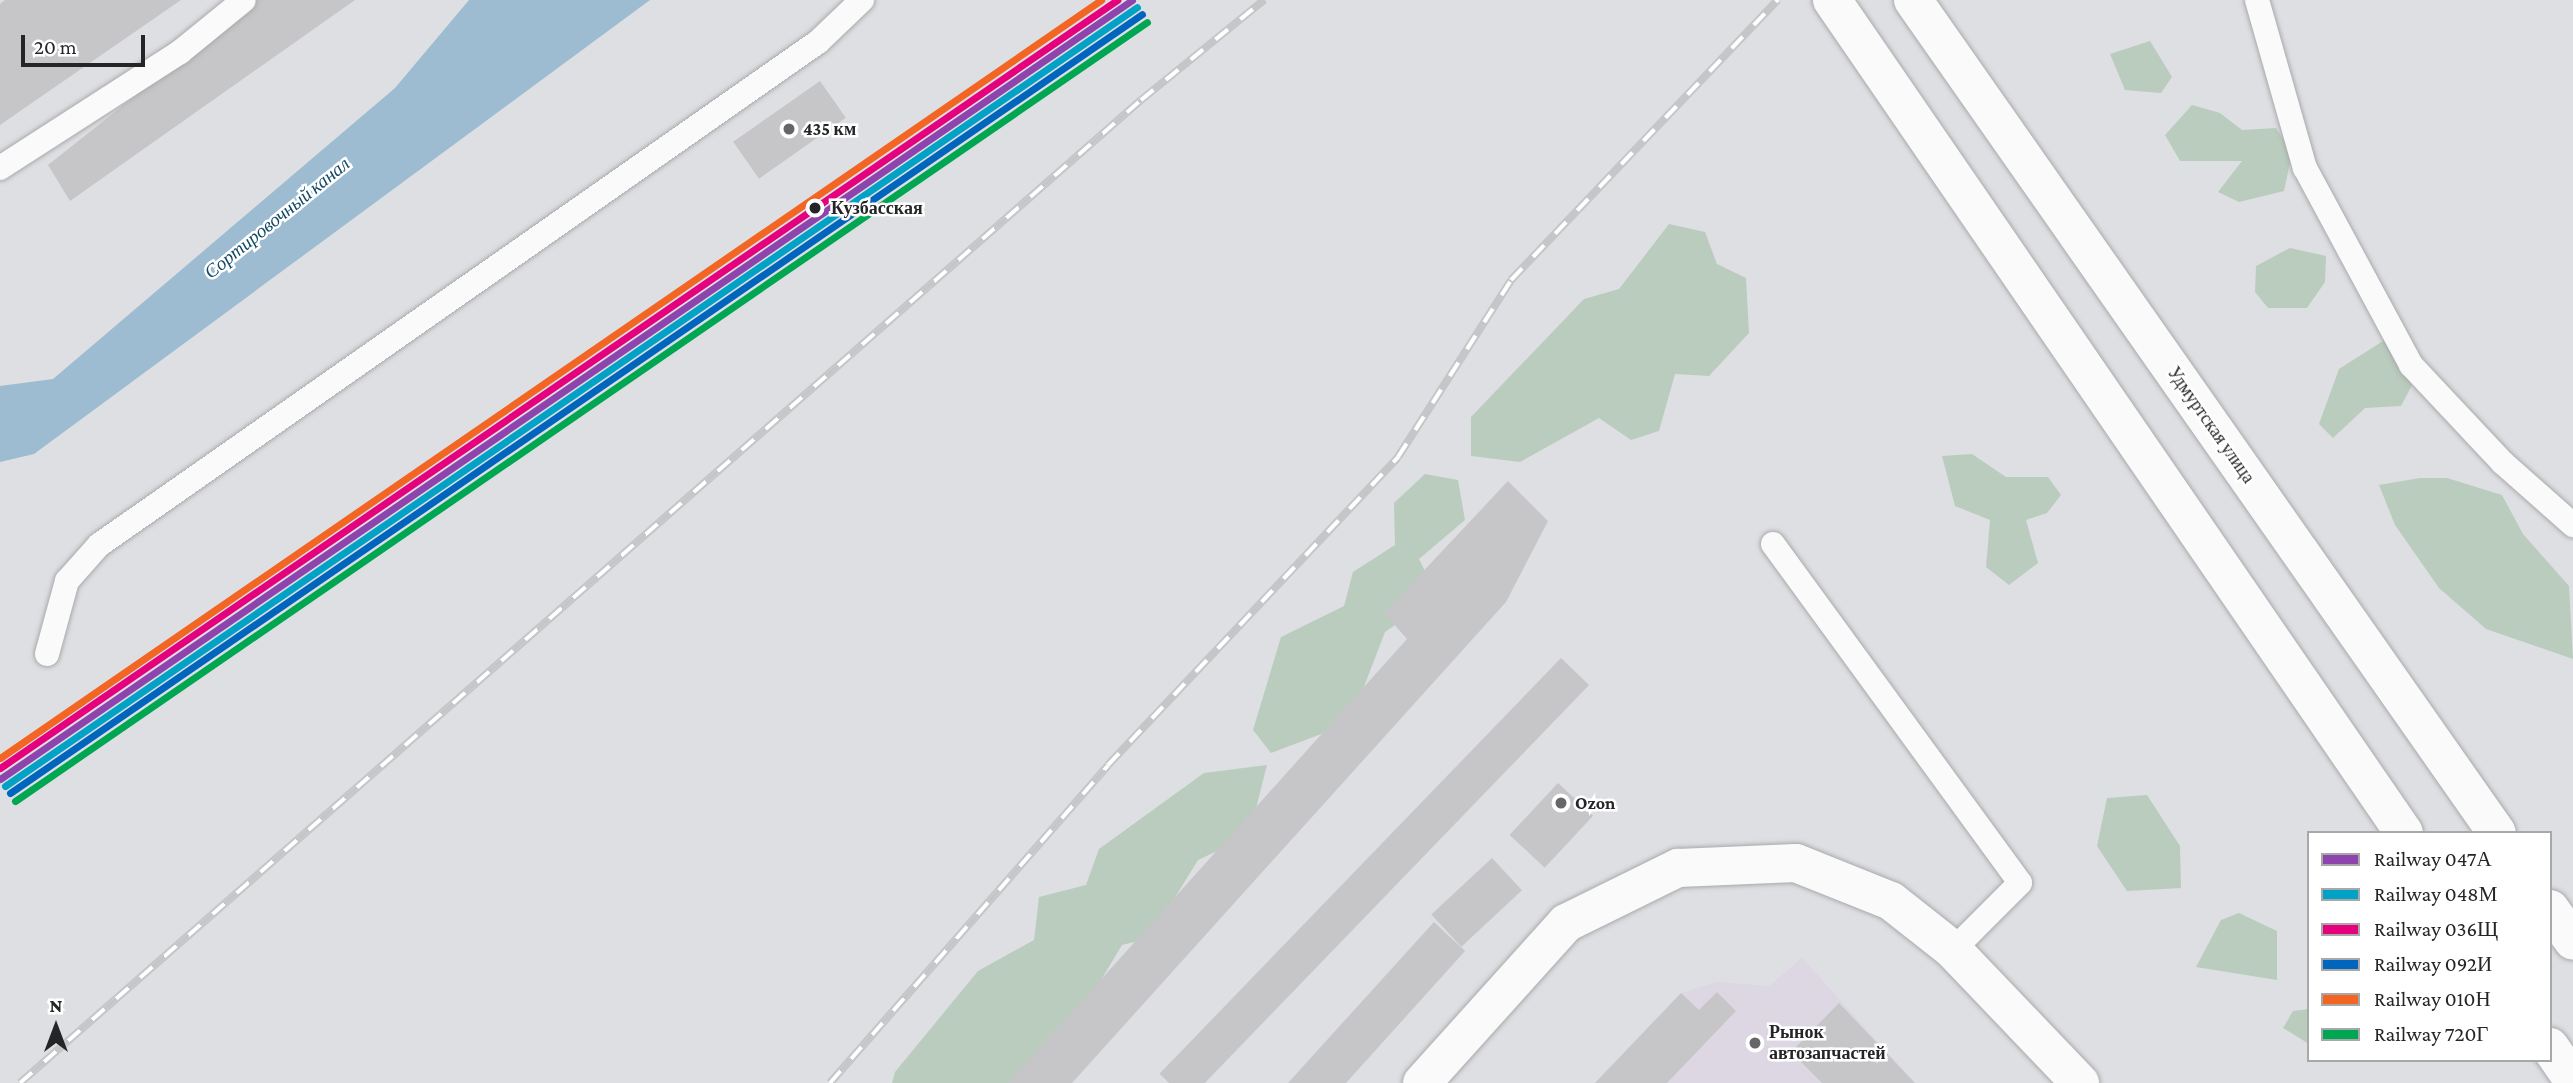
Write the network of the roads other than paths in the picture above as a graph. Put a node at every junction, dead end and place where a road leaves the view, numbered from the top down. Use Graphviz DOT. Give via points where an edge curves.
graph roads {
  1 [pos="244,0"];
  2 [pos="862,0"];
  3 [pos="1832,0"];
  4 [pos="2257,0"];
  5 [pos="1919,8"];
  6 [pos="0,169"];
  7 [pos="2573,525"];
  8 [pos="1773,544"];
  9 [pos="47,654"];
  10 [pos="2403,831"];
  11 [pos="2496,831"];
  12 [pos="2552,912"];
  13 [pos="2573,941"];
  14 [pos="1953,950"];
  15 [pos="2552,1050"];
  16 [pos="2573,1080"];
  17 [pos="1422,1083"];
  18 [pos="2080,1083"];
  1 -- 6 [label="lane" via="180,52"];
  2 -- 9 [label="lane" via="818,42 99,545 67,581"];
  3 -- 10 [label="main road"];
  4 -- 7 [label="lane" via="2305,168 2411,365 2503,463"];
  5 -- 11 [label="main road, Удмуртская улица"];
  8 -- 14 [label="lane" via="2020,883"];
  12 -- 13 [label="main road"];
  14 -- 17 [label="main road" via="1891,901 1796,863 1678,868 1566,923"];
  14 -- 18 [label="main road"];
  15 -- 16 [label="main road"];
}
